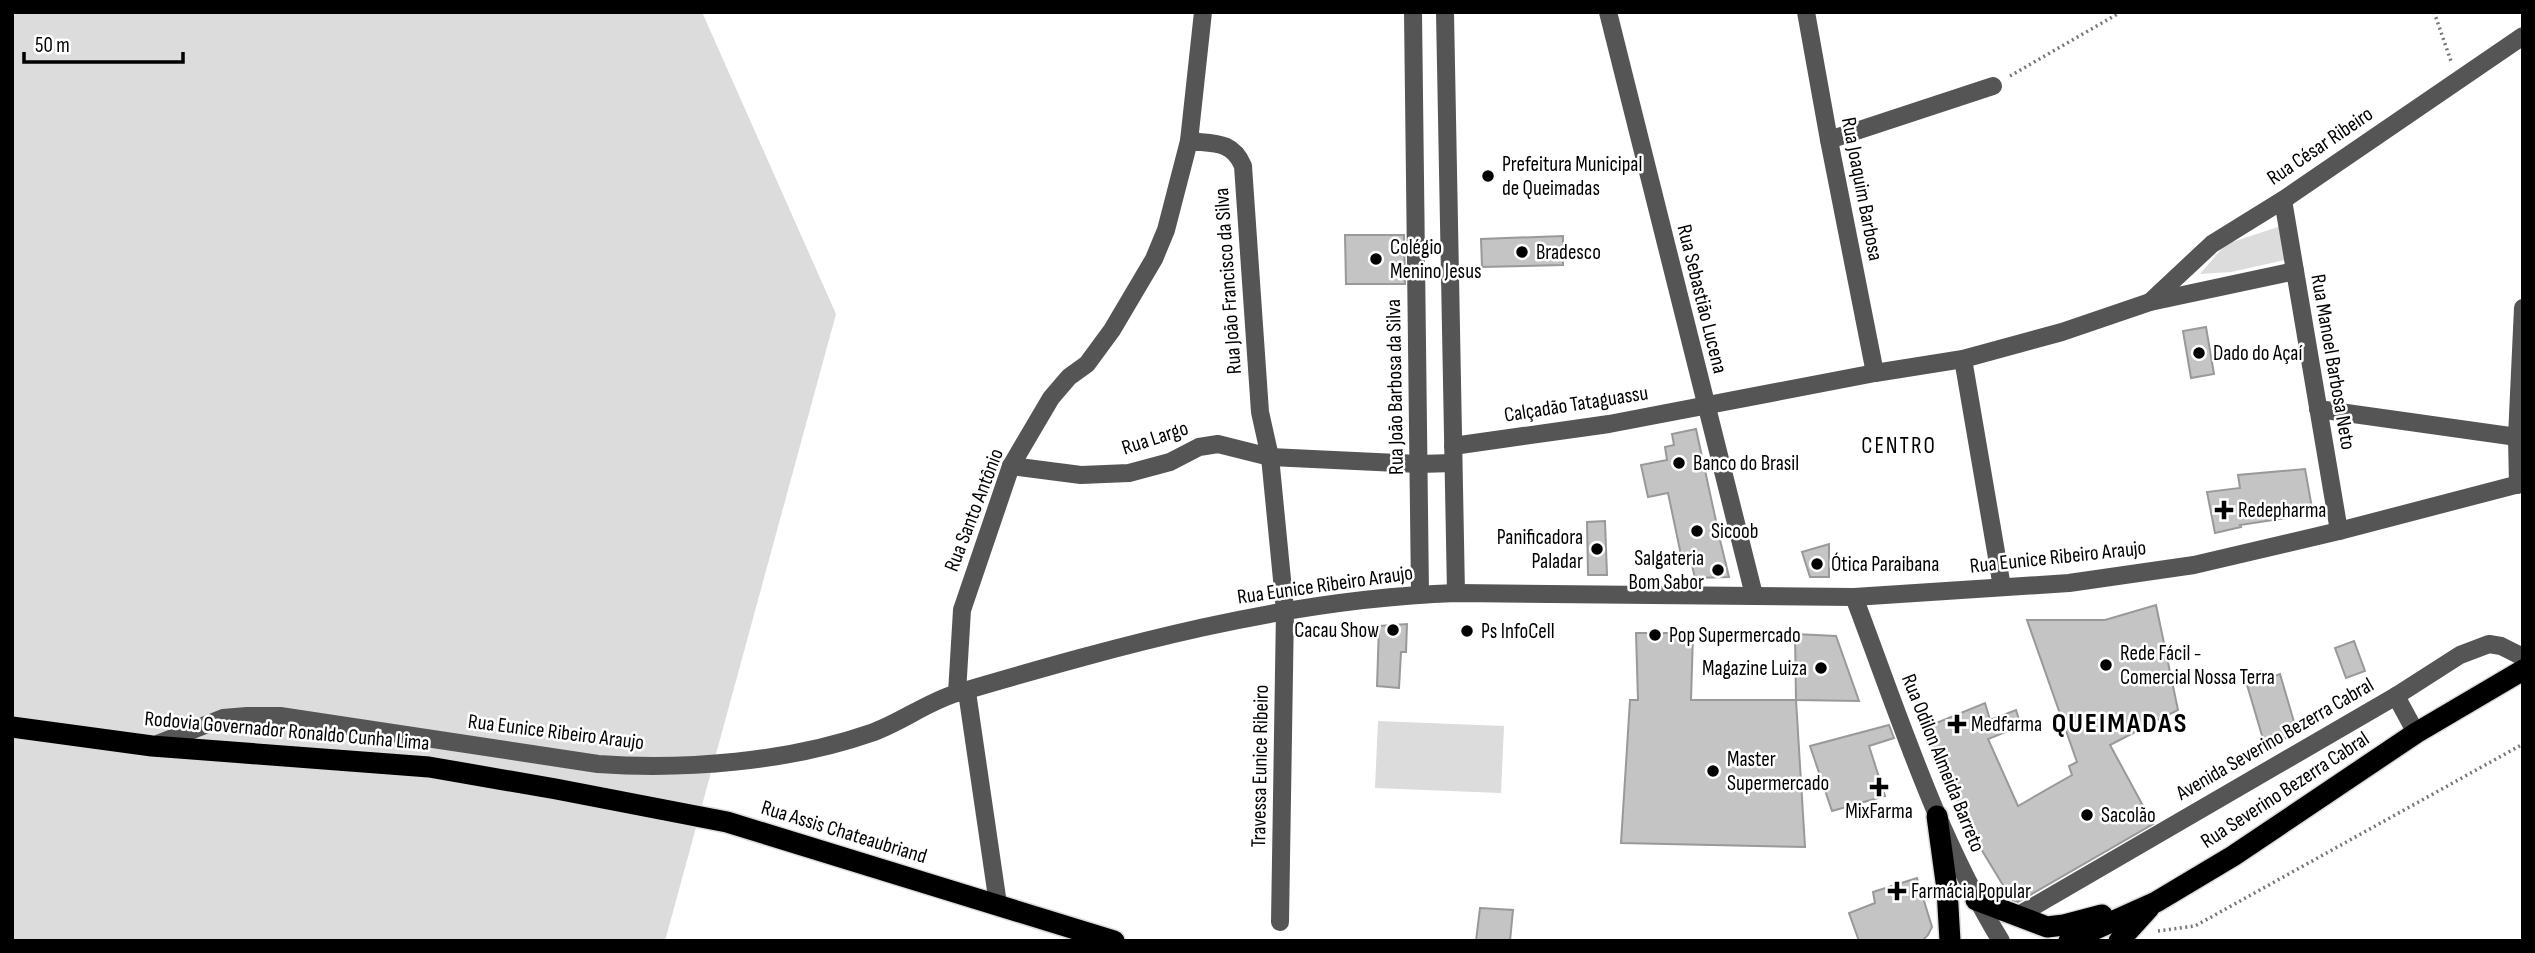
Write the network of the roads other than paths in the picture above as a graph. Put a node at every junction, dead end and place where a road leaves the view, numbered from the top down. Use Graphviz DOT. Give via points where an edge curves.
graph roads {
  1 [pos="1203,12"];
  2 [pos="1413,12"];
  3 [pos="1445,12"];
  4 [pos="1608,12"];
  5 [pos="1806,12"];
  6 [pos="2523,36"];
  7 [pos="1993,86"];
  8 [pos="1829,140"];
  9 [pos="1189,141"];
  10 [pos="2283,200"];
  11 [pos="2295,271"];
  12 [pos="2150,302"];
  13 [pos="2523,308"];
  14 [pos="1963,359"];
  15 [pos="1875,373"];
  16 [pos="1705,405"];
  17 [pos="2318,410"];
  18 [pos="2517,437"];
  19 [pos="1453,454"];
  20 [pos="1270,457"];
  21 [pos="1419,464"];
  22 [pos="1011,467"];
  23 [pos="2520,484"];
  24 [pos="2339,531"];
  25 [pos="2002,587"];
  26 [pos="1456,593"];
  27 [pos="1420,594"];
  28 [pos="1754,595"];
  29 [pos="1854,597"];
  30 [pos="1285,610"];
  31 [pos="2523,657"];
  32 [pos="2523,670"];
  33 [pos="962,692"];
  34 [pos="2396,696"];
  35 [pos="12,727"];
  36 [pos="2416,733"];
  37 [pos="152,746"];
  38 [pos="556,789"];
  39 [pos="1937,816"];
  40 [pos="1976,900"];
  41 [pos="2155,902"];
  42 [pos="998,904"];
  43 [pos="2017,916"];
  44 [pos="1280,922"];
  45 [pos="2122,938"];
  46 [pos="1114,941"];
  47 [pos="1950,941"];
  48 [pos="2001,941"];
  49 [pos="2069,941"];
  1 -- 9 [label="street, Rua Santo Antônio"];
  2 -- 21 [label="street, Rua João Barbosa da Silva"];
  3 -- 19 [label="street"];
  4 -- 16 [label="street, Rua Sebastião Lucena"];
  5 -- 8 [label="street, Rua Joaquim Barbosa"];
  6 -- 10 [label="street, Rua César Ribeiro"];
  7 -- 8 [label="street"];
  8 -- 15 [label="street, Rua Joaquim Barbosa"];
  9 -- 20 [label="street, Rua João Francisco da Silva" via="1231,148 1243,166 1260,412"];
  9 -- 22 [label="street, Rua Santo Antônio" via="1154,259 1087,364 1051,398"];
  10 -- 11 [label="street, Rua Manoel Barbosa Neto"];
  10 -- 12 [label="street, Rua César Ribeiro" via="2212,244"];
  11 -- 12 [label="street, Rua César Ribeiro"];
  11 -- 17 [label="street, Rua Manoel Barbosa Neto"];
  12 -- 14 [label="street, Rua César Ribeiro"];
  13 -- 18 [label="street"];
  14 -- 15 [label="street, Rua César Ribeiro"];
  14 -- 25 [label="street"];
  15 -- 16 [label="street, Rua César Ribeiro"];
  16 -- 19 [label="street, Calçadão Tataguassu"];
  16 -- 28 [label="street, Rua Sebastião Lucena"];
  17 -- 18 [label="street"];
  17 -- 24 [label="street, Rua Manoel Barbosa Neto"];
  18 -- 23 [label="street"];
  19 -- 21 [label="street, Calçadão Tataguassu"];
  19 -- 26 [label="street"];
  20 -- 21 [label="street, Rua Largo"];
  20 -- 22 [label="street, Rua Largo" via="1218,444 1129,473 1081,475"];
  20 -- 30 [label="street, Rua João Francisco da Silva"];
  21 -- 27 [label="street, Rua João Barbosa da Silva"];
  22 -- 33 [label="street, Rua Santo Antônio" via="961,610"];
  23 -- 24 [label="street, Rua Eunice Ribeiro Araujo"];
  24 -- 25 [label="street, Rua Eunice Ribeiro Araujo" via="2181,567"];
  25 -- 29 [label="street, Rua Eunice Ribeiro Araujo"];
  26 -- 27 [label="street, Rua Eunice Ribeiro Araujo"];
  26 -- 28 [label="street, Rua Eunice Ribeiro Araujo"];
  27 -- 30 [label="street, Rua Eunice Ribeiro Araujo"];
  28 -- 29 [label="street, Rua Eunice Ribeiro Araujo"];
  29 -- 39 [label="street, Rua Odilon Almeida Barreto"];
  30 -- 33 [label="street, Rua Eunice Ribeiro Araujo" via="1154,638"];
  30 -- 44 [label="street, Travessa Eunice Ribeiro"];
  31 -- 34 [label="street, Avenida Severino Bezerra Cabral" via="2489,644 2460,655"];
  32 -- 36 [label="highway, Rua Severino Bezerra Cabral"];
  33 -- 37 [label="street, Rua Eunice Ribeiro Araujo" via="874,732 825,748 698,766 598,764 280,716 223,718"];
  33 -- 42 [label="street, Rua Santo Antônio"];
  34 -- 36 [label="street"];
  34 -- 43 [label="street, Avenida Severino Bezerra Cabral"];
  35 -- 37 [label="highway, Rodovia Governador Ronaldo Cunha Lima"];
  36 -- 41 [label="highway, Rua Severino Bezerra Cabral" via="2233,856"];
  37 -- 38 [label="highway, Rodovia Governador Ronaldo Cunha Lima" via="429,767"];
  38 -- 42 [label="highway, Rua Assis Chateaubriand" via="727,822"];
  39 -- 40 [label="street, Rua Odilon Almeida Barreto"];
  39 -- 47 [label="highway"];
  40 -- 43 [label="highway"];
  40 -- 48 [label="street, Rua Odilon Almeida Barreto"];
  41 -- 43 [label="highway" via="2047,927"];
  41 -- 45 [label="highway"];
  41 -- 49 [label="highway, Rua Severino Bezerra Cabral"];
  42 -- 46 [label="highway, Rua Assis Chateaubriand"];
}
